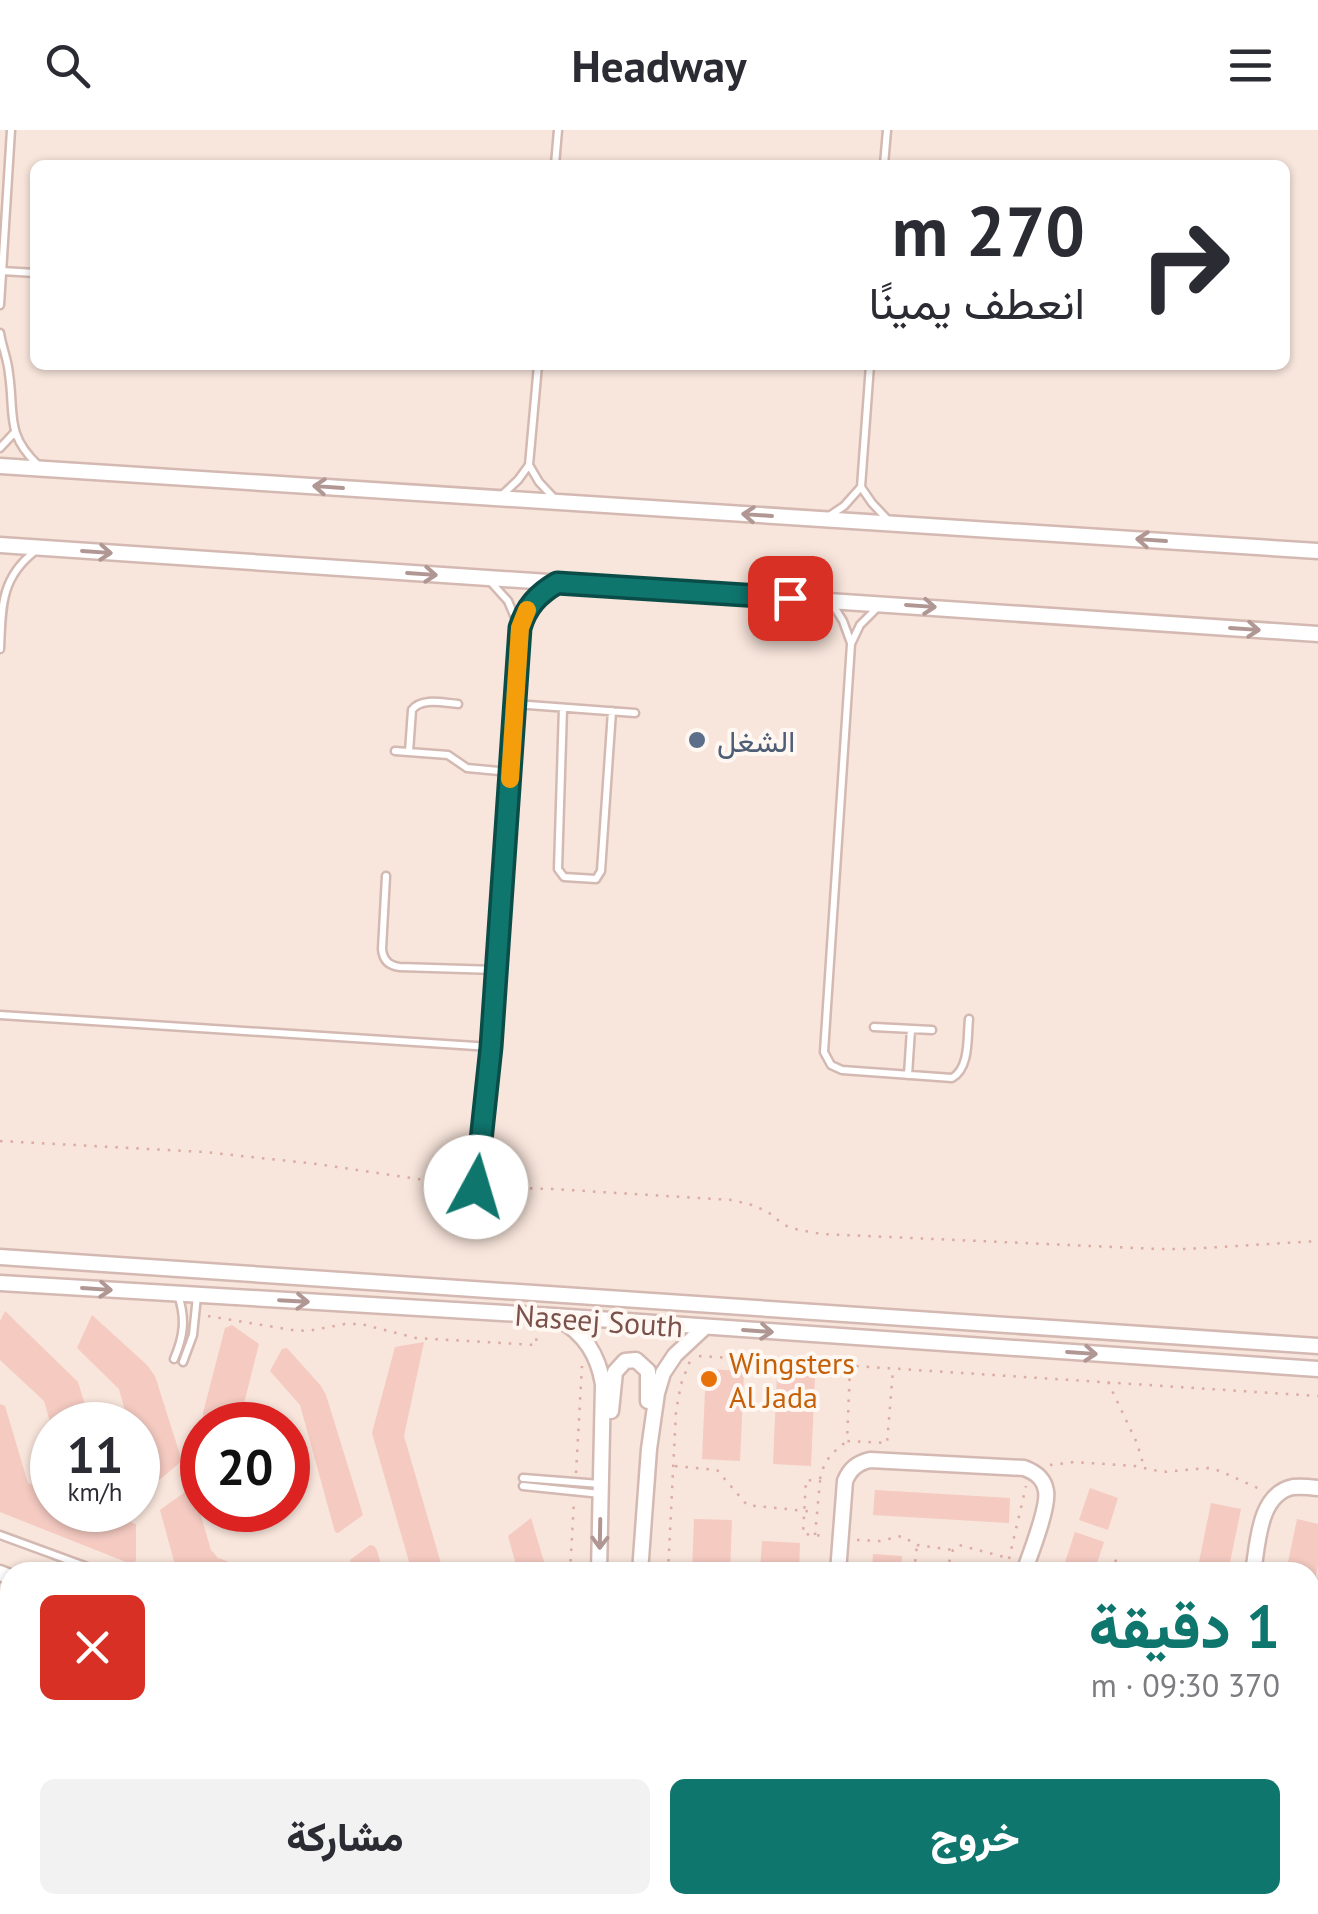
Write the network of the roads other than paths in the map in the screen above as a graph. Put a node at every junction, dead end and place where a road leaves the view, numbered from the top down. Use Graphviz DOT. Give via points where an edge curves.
graph roads {
  1 [pos="12,130"];
  2 [pos="558,130"];
  3 [pos="887,130"];
  4 [pos="555,160"];
  5 [pos="884,160"];
  6 [pos="2,271"];
  7 [pos="30,273"];
  8 [pos="0,305"];
  9 [pos="0,333"];
  10 [pos="1,347"];
  11 [pos="538,370"];
  12 [pos="870,370"];
  13 [pos="14,432"];
  14 [pos="0,448"];
  15 [pos="530,465"];
  16 [pos="0,466"];
  17 [pos="43,469"];
  18 [pos="861,487"];
  19 [pos="496,498"];
  20 [pos="559,502"];
  21 [pos="823,519"];
  22 [pos="892,524"];
  23 [pos="0,546"];
  24 [pos="40,548"];
  25 [pos="1318,551"];
  26 [pos="487,578"];
  27 [pos="557,583"];
  28 [pos="0,584"];
  29 [pos="3,594"];
  30 [pos="828,600"];
  31 [pos="883,603"];
  32 [pos="1,621"];
  33 [pos="520,628"];
  34 [pos="1318,634"];
  35 [pos="851,644"];
  36 [pos="0,649"];
  37 [pos="458,704"];
  38 [pos="515,704"];
  39 [pos="563,708"];
  40 [pos="612,712"];
  41 [pos="636,713"];
  42 [pos="395,751"];
  43 [pos="409,752"];
  44 [pos="510,772"];
  45 [pos="386,876"];
  46 [pos="496,970"];
  47 [pos="0,1015"];
  48 [pos="969,1019"];
  49 [pos="874,1027"];
  50 [pos="911,1029"];
  51 [pos="932,1030"];
  52 [pos="491,1047"];
  53 [pos="908,1075"];
  54 [pos="476,1187"];
  55 [pos="0,1257"];
  56 [pos="0,1282"];
  57 [pos="177,1294"];
  58 [pos="196,1295"];
  59 [pos="551,1323"];
  60 [pos="705,1327"];
  61 [pos="1318,1346"];
  62 [pos="1318,1369"];
  63 [pos="652,1426"];
  64 [pos="602,1442"];
  65 [pos="523,1482"];
  66 [pos="1318,1488"];
  67 [pos="601,1489"];
  68 [pos="0,1534"];
  69 [pos="74,1562"];
  70 [pos="599,1562"];
  71 [pos="641,1562"];
  72 [pos="839,1562"];
  73 [pos="1027,1562"];
  74 [pos="1255,1562"];
  1 -- 6 [label="lane"];
  2 -- 4 [label="lane"];
  3 -- 5 [label="lane"];
  6 -- 7 [label="lane"];
  6 -- 8 [label="lane"];
  9 -- 10 [label="lane"];
  10 -- 13 [label="lane"];
  11 -- 15 [label="lane"];
  12 -- 18 [label="lane"];
  13 -- 14 [label="lane"];
  13 -- 17 [label="lane"];
  15 -- 19 [label="lane"];
  15 -- 20 [label="lane"];
  16 -- 17 [label="street"];
  19 -- 17 [label="street, one-way"];
  18 -- 21 [label="lane"];
  18 -- 22 [label="lane"];
  19 -- 20 [label="street"];
  21 -- 20 [label="street, one-way"];
  21 -- 22 [label="street"];
  25 -- 22 [label="street, one-way"];
  23 -- 24 [label="street"];
  24 -- 26 [label="street, one-way"];
  24 -- 29 [label="lane" via="16,568"];
  26 -- 27 [label="street"];
  26 -- 33 [label="lane"];
  27 -- 30 [label="street"];
  27 -- 33 [label="lane" via="533,601"];
  28 -- 29 [label="lane"];
  29 -- 32 [label="lane"];
  30 -- 31 [label="street"];
  30 -- 35 [label="lane"];
  31 -- 34 [label="street, one-way"];
  31 -- 35 [label="lane"];
  32 -- 36 [label="lane"];
  33 -- 38 [label="lane"];
  35 -- 53 [label="lane" via="824,1052 842,1070"];
  37 -- 43 [label="lane" via="416,704"];
  38 -- 39 [label="lane"];
  38 -- 44 [label="lane"];
  39 -- 40 [label="lane"];
  39 -- 40 [label="lane" via="558,869 567,878 590,880 601,871"];
  40 -- 41 [label="lane"];
  42 -- 43 [label="lane"];
  43 -- 44 [label="lane"];
  44 -- 46 [label="lane"];
  45 -- 46 [label="lane" via="382,954 389,964"];
  46 -- 52 [label="lane"];
  47 -- 52 [label="lane"];
  48 -- 53 [label="lane" via="958,1076"];
  49 -- 50 [label="lane"];
  50 -- 51 [label="lane"];
  50 -- 53 [label="lane"];
  52 -- 54 [label="lane"];
  55 -- 61 [label="street"];
  56 -- 57 [label="street, Naseej South, one-way"];
  57 -- 58 [label="street, Naseej South"];
  57 -- 58 [label="lane" via="184,1320 178,1360 192,1335"];
  58 -- 59 [label="street, Naseej South, one-way"];
  59 -- 60 [label="street, Naseej South"];
  59 -- 64 [label="street" via="582,1336 598,1364"];
  60 -- 62 [label="street, Naseej South, one-way"];
  60 -- 63 [label="street" via="664,1374"];
  63 -- 64 [label="street" via="648,1371 641,1362 626,1361 614,1372"];
  63 -- 71 [label="street"];
  64 -- 67 [label="street"];
  65 -- 67 [label="lane"];
  66 -- 74 [label="street" via="1293,1487 1275,1496"];
  67 -- 70 [label="street, one-way"];
  68 -- 69 [label="lane"];
  72 -- 73 [label="street" via="846,1481 864,1461 876,1460 1036,1473 1046,1501"];
}
